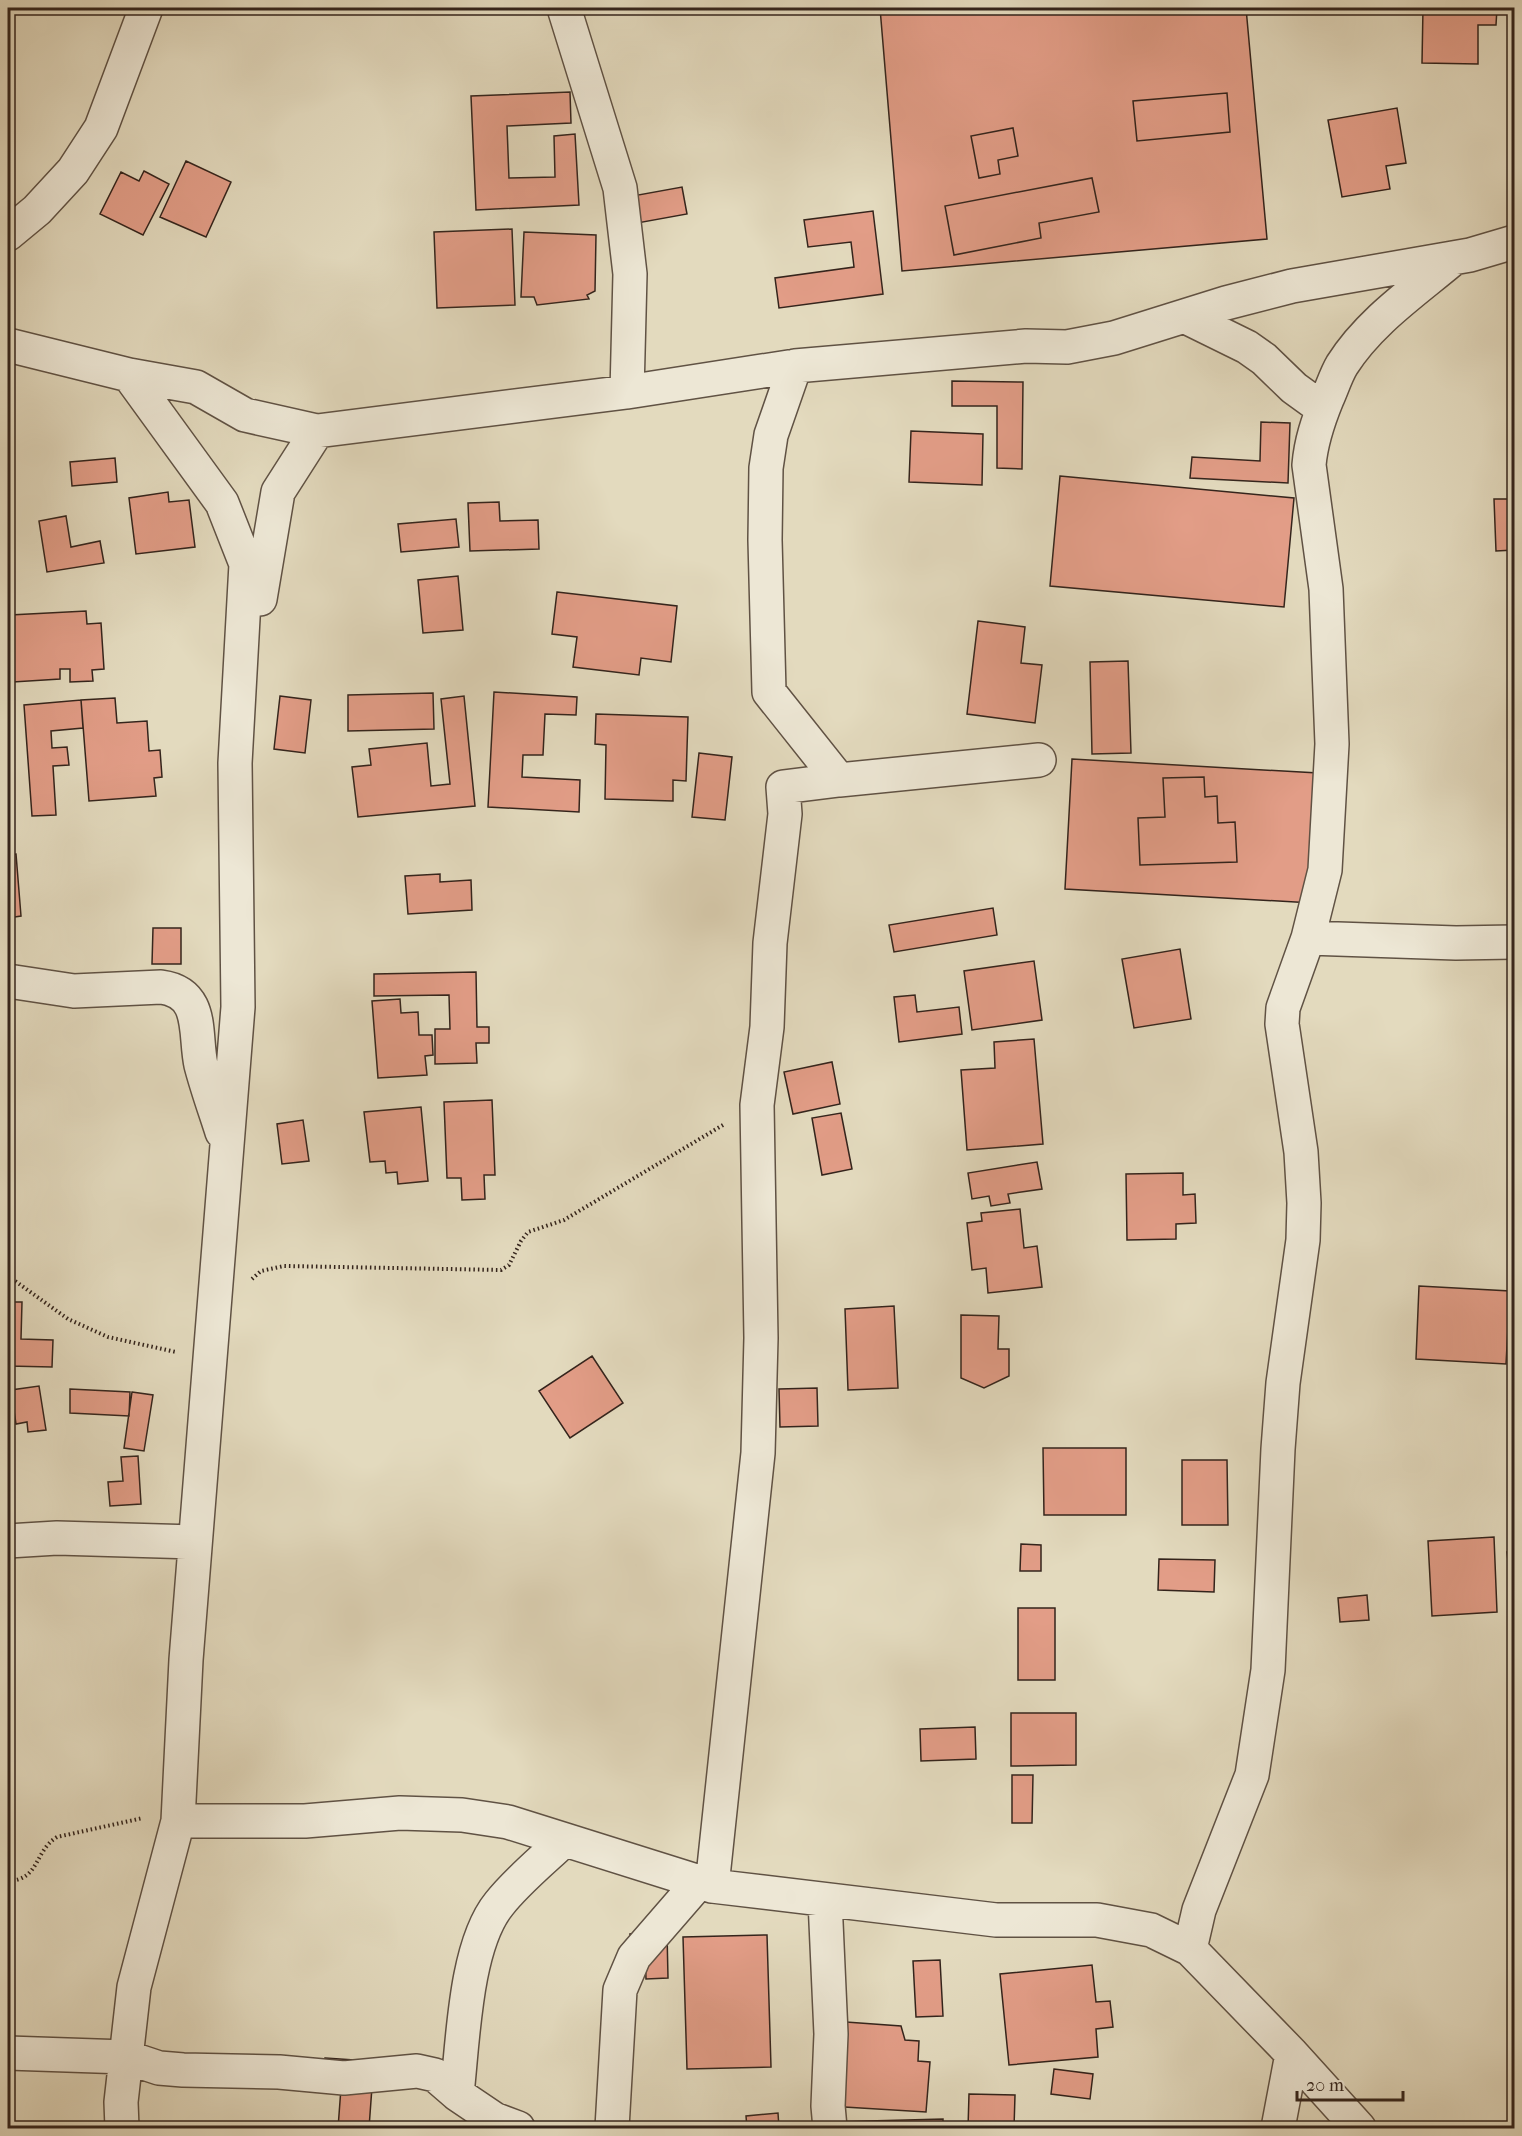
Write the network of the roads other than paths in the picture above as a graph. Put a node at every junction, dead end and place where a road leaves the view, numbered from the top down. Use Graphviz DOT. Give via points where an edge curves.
graph roads {
  1 [pos="146,8"];
  2 [pos="564,8"];
  3 [pos="8,234"];
  4 [pos="1515,242"];
  5 [pos="1454,258"];
  6 [pos="1184,316"];
  7 [pos="8,345"];
  8 [pos="795,366"];
  9 [pos="129,375"];
  10 [pos="627,392"];
  11 [pos="1323,409"];
  12 [pos="316,431"];
  13 [pos="1039,759"];
  14 [pos="839,780"];
  15 [pos="236,816"];
  16 [pos="1308,938"];
  17 [pos="1515,942"];
  18 [pos="8,981"];
  19 [pos="227,1149"];
  20 [pos="8,1541"];
  21 [pos="195,1542"];
  22 [pos="178,1816"];
  23 [pos="564,1840"];
  24 [pos="706,1884"];
  25 [pos="825,1900"];
  26 [pos="1190,1949"];
  27 [pos="8,2053"];
  28 [pos="1292,2054"];
  29 [pos="126,2057"];
  30 [pos="457,2094"];
  31 [pos="122,2128"];
  32 [pos="518,2128"];
  33 [pos="612,2128"];
  34 [pos="830,2128"];
  35 [pos="1278,2128"];
  36 [pos="1359,2128"];
  1 -- 3 [label="street" via="101,128 73,171"];
  2 -- 10 [label="street" via="620,188 630,274"];
  4 -- 5 [label="street"];
  5 -- 6 [label="street" via="1292,286"];
  5 -- 11 [label="street" via="1360,340 1341,367"];
  6 -- 8 [label="street" via="1114,338 1067,347 1026,346"];
  6 -- 11 [label="street" via="1247,347"];
  7 -- 9 [label="street"];
  8 -- 10 [label="street"];
  8 -- 14 [label="street" via="771,435 766,468 769,692"];
  9 -- 12 [label="street" via="196,387 245,416"];
  9 -- 15 [label="street" via="222,503 246,564 235,763"];
  10 -- 12 [label="street"];
  11 -- 16 [label="street" via="1309,465 1326,589 1332,744 1325,870"];
  12 -- 15 [label="street" via="278,492 258,605"];
  13 -- 14 [label="street"];
  14 -- 24 [label="street" via="783,787 767,1027 757,1105 761,1338 758,1453"];
  15 -- 19 [label="street" via="238,1006"];
  16 -- 17 [label="street"];
  16 -- 26 [label="street" via="1283,1008 1282,1024 1301,1152 1304,1203 1303,1240 1281,1405 1268,1670 1252,1775 1199,1910"];
  18 -- 19 [label="street" via="74,991 161,987 187,999 195,1016 201,1064"];
  19 -- 21 [label="street"];
  20 -- 21 [label="street" via="57,1538"];
  21 -- 22 [label="street"];
  22 -- 23 [label="street" via="305,1821 400,1813 462,1815 508,1822"];
  22 -- 29 [label="street" via="134,1987"];
  23 -- 24 [label="street"];
  23 -- 30 [label="street" via="498,1905 484,1928 471,1967"];
  24 -- 25 [label="street"];
  24 -- 33 [label="street" via="634,1957 620,1990"];
  25 -- 26 [label="street" via="996,1920 1097,1920 1151,1930"];
  25 -- 34 [label="street" via="831,2034"];
  26 -- 28 [label="street"];
  27 -- 29 [label="street"];
  28 -- 35 [label="street"];
  28 -- 36 [label="street"];
  29 -- 30 [label="street" via="159,2068 344,2078 417,2071 435,2075"];
  29 -- 31 [label="street"];
  30 -- 32 [label="street" via="494,2119"];
}
